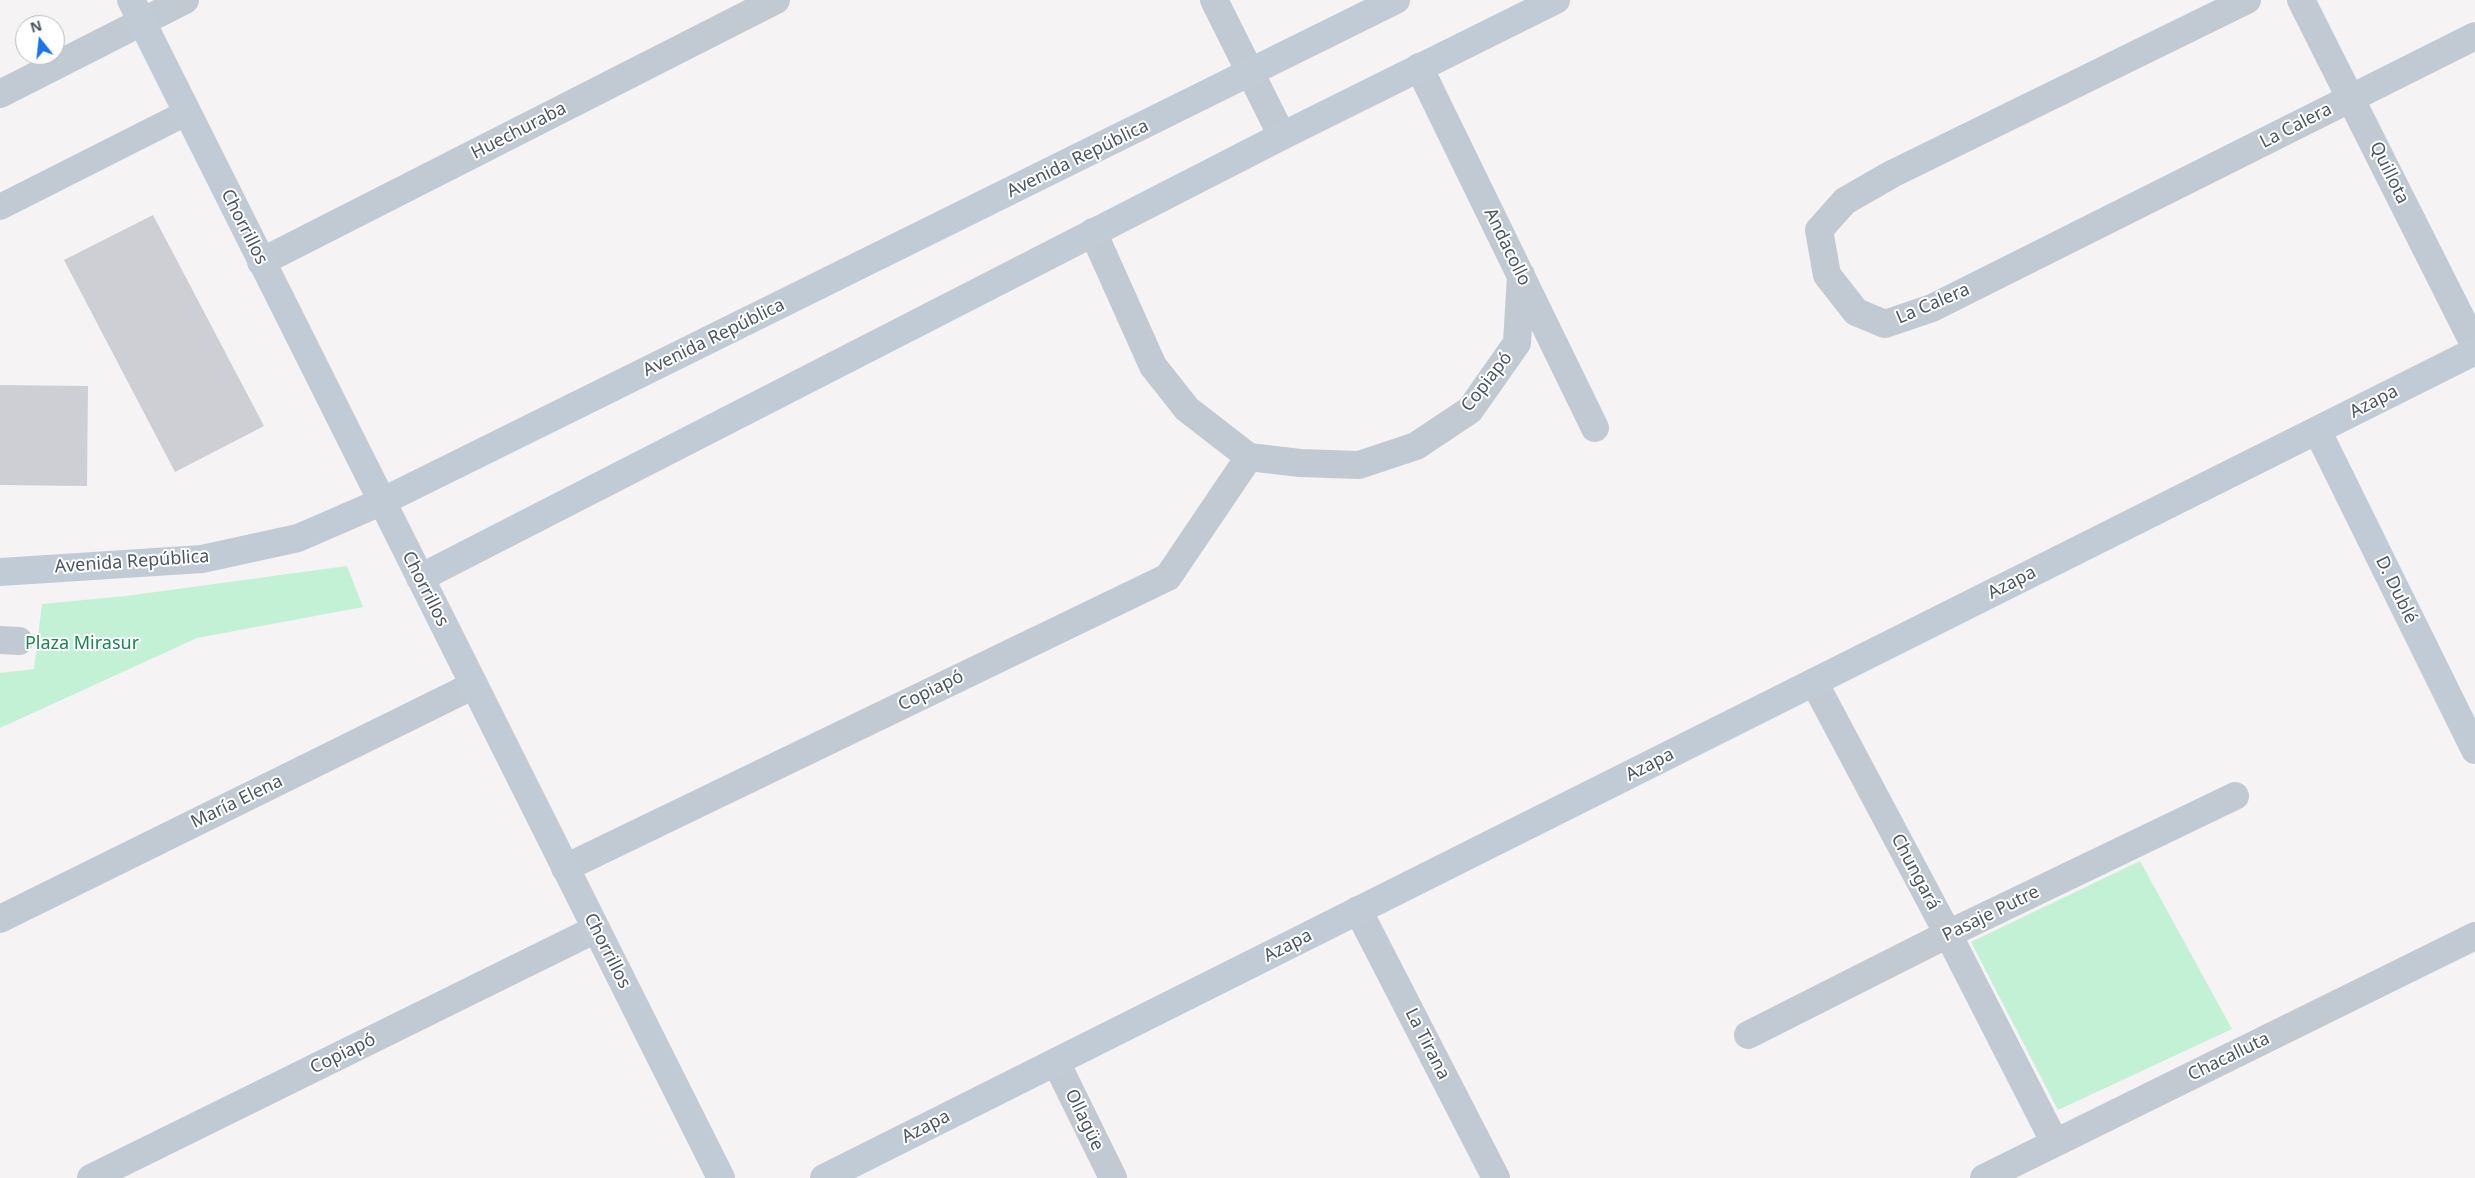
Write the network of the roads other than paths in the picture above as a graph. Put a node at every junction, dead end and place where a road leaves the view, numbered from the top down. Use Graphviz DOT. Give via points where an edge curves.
graph roads {
  1 [pos="185,0"];
  2 [pos="776,0"];
  3 [pos="1214,0"];
  4 [pos="1396,0"];
  5 [pos="1556,0"];
  6 [pos="2247,0"];
  7 [pos="2301,0"];
  8 [pos="137,11"];
  9 [pos="2475,36"];
  10 [pos="1419,67"];
  11 [pos="1250,74"];
  12 [pos="0,94"];
  13 [pos="2351,98"];
  14 [pos="186,113"];
  15 [pos="1282,136"];
  16 [pos="0,207"];
  17 [pos="1093,232"];
  18 [pos="261,262"];
  19 [pos="1521,275"];
  20 [pos="2475,346"];
  21 [pos="2475,351"];
  22 [pos="1595,428"];
  23 [pos="2317,430"];
  24 [pos="1249,457"];
  25 [pos="382,502"];
  26 [pos="1,573"];
  27 [pos="420,578"];
  28 [pos="1814,682"];
  29 [pos="474,685"];
  30 [pos="2475,750"];
  31 [pos="2235,796"];
  32 [pos="565,868"];
  33 [pos="1358,910"];
  34 [pos="0,919"];
  35 [pos="596,930"];
  36 [pos="1948,934"];
  37 [pos="2475,936"];
  38 [pos="1748,1035"];
  39 [pos="1056,1062"];
  40 [pos="2055,1143"];
  41 [pos="91,1178"];
  42 [pos="721,1178"];
  43 [pos="824,1178"];
  44 [pos="1113,1178"];
  45 [pos="1496,1178"];
  46 [pos="1984,1178"];
  1 -- 8 [label="street"];
  2 -- 18 [label="street, Huechuraba"];
  3 -- 11 [label="street"];
  4 -- 11 [label="street, Avenida República"];
  5 -- 10 [label="street"];
  6 -- 13 [label="street, La Calera" via="1892,174 1845,201 1819,230 1827,275 1856,312 1885,324 1932,308"];
  7 -- 13 [label="street, Quillota"];
  8 -- 12 [label="street"];
  8 -- 14 [label="street, Chorrillos"];
  9 -- 13 [label="street, La Calera"];
  10 -- 15 [label="street"];
  10 -- 19 [label="street, Andacollo"];
  11 -- 15 [label="street"];
  11 -- 25 [label="street, Avenida República"];
  13 -- 20 [label="street, Quillota"];
  14 -- 16 [label="lane"];
  14 -- 18 [label="street, Chorrillos"];
  15 -- 17 [label="street"];
  17 -- 24 [label="street" via="1153,366 1187,409"];
  17 -- 27 [label="street"];
  18 -- 25 [label="street, Chorrillos"];
  19 -- 22 [label="street, Andacollo"];
  19 -- 24 [label="street, Copiapó" via="1516,344 1470,410 1416,446 1359,465"];
  21 -- 23 [label="street, Azapa"];
  23 -- 28 [label="street, Azapa"];
  23 -- 30 [label="street, D. Dublé"];
  24 -- 32 [label="street, Copiapó" via="1168,577"];
  25 -- 26 [label="street, Avenida República" via="298,538 202,559"];
  25 -- 27 [label="street, Chorrillos"];
  27 -- 29 [label="street, Chorrillos"];
  28 -- 33 [label="street, Azapa"];
  28 -- 36 [label="street, Chungará"];
  29 -- 32 [label="street, Chorrillos"];
  29 -- 34 [label="street, María Elena"];
  31 -- 36 [label="street, Pasaje Putre"];
  32 -- 35 [label="street, Chorrillos"];
  33 -- 39 [label="street, Azapa"];
  33 -- 45 [label="street, La Tirana"];
  35 -- 41 [label="street, Copiapó"];
  35 -- 42 [label="street, Chorrillos"];
  36 -- 38 [label="street, Pasaje Putre"];
  36 -- 40 [label="street, Chungará"];
  37 -- 40 [label="street, Chacalluta"];
  39 -- 43 [label="street, Azapa"];
  39 -- 44 [label="street, Ollagüe"];
  40 -- 46 [label="street, Chacalluta"];
}
